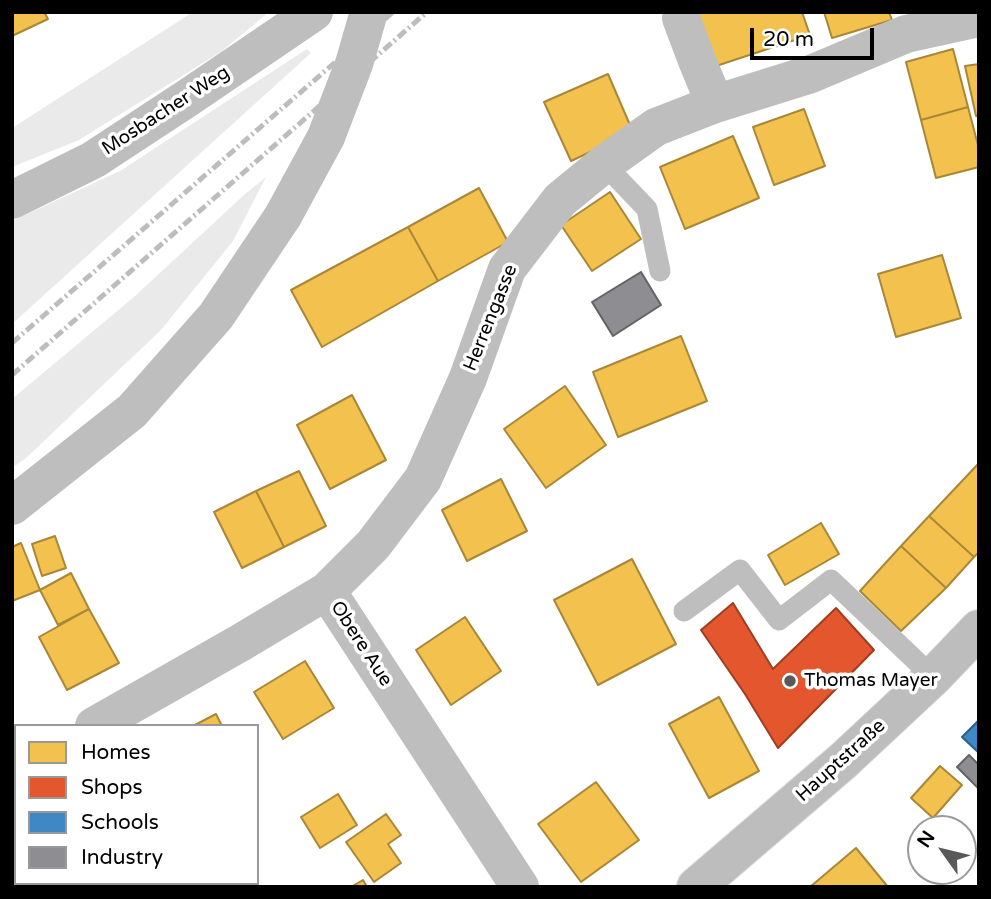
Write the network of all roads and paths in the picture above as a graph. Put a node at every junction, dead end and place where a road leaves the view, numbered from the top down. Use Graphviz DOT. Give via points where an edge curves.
graph roads {
  1 [pos="314,12"];
  2 [pos="369,12"];
  3 [pos="682,12"];
  4 [pos="974,16"];
  5 [pos="715,104"];
  6 [pos="604,164"];
  7 [pos="12,200"];
  8 [pos="660,271"];
  9 [pos="12,506"];
  10 [pos="327,591"];
  11 [pos="684,611"];
  12 [pos="979,629"];
  13 [pos="933,677"];
  14 [pos="98,724"];
  15 [pos="520,887"];
  16 [pos="696,887"];
  1 -- 7 [label="street, Mosbacher Weg" via="93,160"];
  2 -- 9 [label="street, bridge" via="326,136 283,216 216,316 132,411"];
  3 -- 5 [label="street"];
  4 -- 5 [label="street, Herrengasse" via="906,34 811,74"];
  5 -- 6 [label="street, Herrengasse" via="656,127"];
  6 -- 8 [label="lane" via="647,209"];
  6 -- 10 [label="street, Herrengasse" via="560,200 507,269 468,378 423,480 373,545"];
  10 -- 14 [label="street, Obere Aue"];
  10 -- 15 [label="street, Obere Aue"];
  11 -- 13 [label="lane" via="740,570 779,620 831,580"];
  12 -- 13 [label="main road, Hauptstraße"];
  13 -- 16 [label="main road, Hauptstraße"];
}
